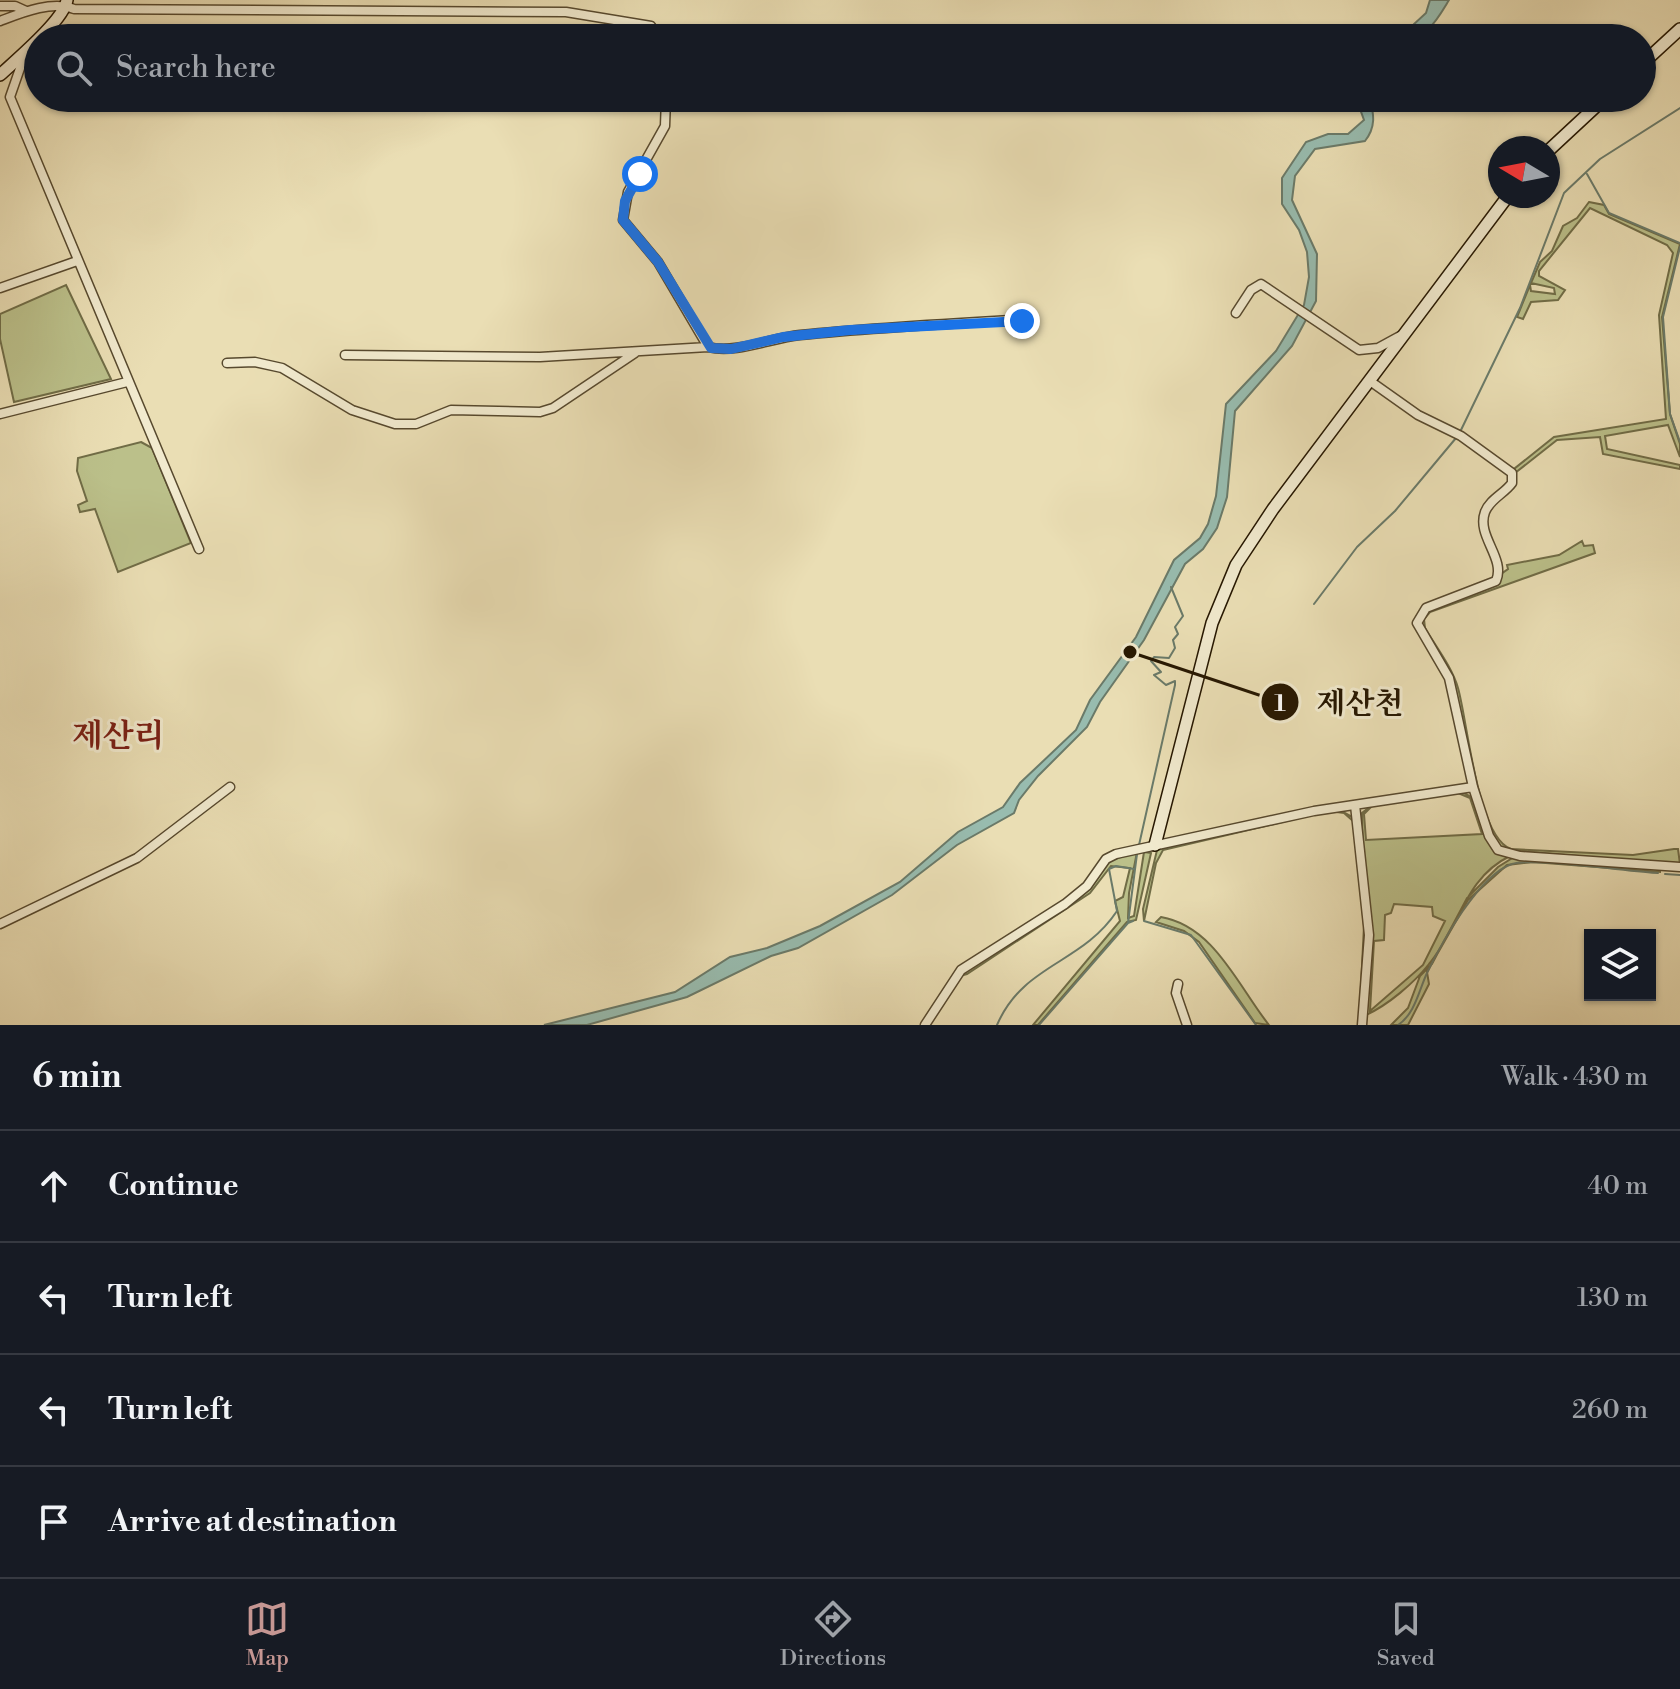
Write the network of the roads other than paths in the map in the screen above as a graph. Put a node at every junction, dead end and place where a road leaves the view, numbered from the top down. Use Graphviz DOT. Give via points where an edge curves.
graph roads {
  1 [pos="67,3"];
  2 [pos="0,6"];
  3 [pos="26,11"];
  4 [pos="0,21"];
  5 [pos="48,24"];
  6 [pos="639,24"];
  7 [pos="1680,29"];
  8 [pos="24,51"];
  9 [pos="1656,51"];
  10 [pos="24,55"];
  11 [pos="0,75"];
  12 [pos="666,112"];
  13 [pos="1590,112"];
  14 [pos="1560,140"];
  15 [pos="1499,208"];
  16 [pos="77,261"];
  17 [pos="0,288"];
  18 [pos="1236,313"];
  19 [pos="1025,322"];
  20 [pos="1408,332"];
  21 [pos="708,347"];
  22 [pos="636,353"];
  23 [pos="345,355"];
  24 [pos="227,363"];
  25 [pos="1370,381"];
  26 [pos="127,382"];
  27 [pos="0,414"];
  28 [pos="199,549"];
  29 [pos="230,787"];
  30 [pos="1473,787"];
  31 [pos="1355,805"];
  32 [pos="1155,845"];
  33 [pos="1680,867"];
  34 [pos="0,924"];
  35 [pos="1178,984"];
  36 [pos="925,1025"];
  37 [pos="1187,1025"];
  38 [pos="1362,1025"];
  1 -- 3 [label="street"];
  1 -- 5 [label="street"];
  1 -- 6 [label="street" via="89,9 566,12"];
  2 -- 3 [label="street"];
  3 -- 4 [label="street"];
  7 -- 9 [label="street"];
  8 -- 11 [label="street"];
  10 -- 16 [label="street" via="10,97"];
  12 -- 21 [label="street" via="665,126 628,192 623,220 658,262"];
  13 -- 14 [label="street"];
  15 -- 20 [label="street"];
  16 -- 17 [label="street"];
  16 -- 26 [label="street"];
  18 -- 20 [label="street" via="1261,284 1359,350 1378,348"];
  19 -- 21 [label="street" via="850,330 731,349"];
  20 -- 25 [label="street"];
  21 -- 22 [label="street"];
  22 -- 23 [label="street"];
  22 -- 24 [label="street" via="553,408 451,410 406,425 352,410 282,368"];
  25 -- 30 [label="street" via="1512,473 1512,483 1484,516 1498,578 1426,608 1417,623 1449,678"];
  25 -- 32 [label="street" via="1236,565 1212,623"];
  26 -- 27 [label="street"];
  26 -- 28 [label="street"];
  29 -- 34 [label="street" via="137,858"];
  30 -- 31 [label="street"];
  30 -- 33 [label="street" via="1489,836 1503,853"];
  31 -- 32 [label="street"];
  31 -- 38 [label="street" via="1369,935"];
  32 -- 36 [label="street" via="1106,859 1087,886 1065,904 961,970"];
  35 -- 37 [label="street"];
}
